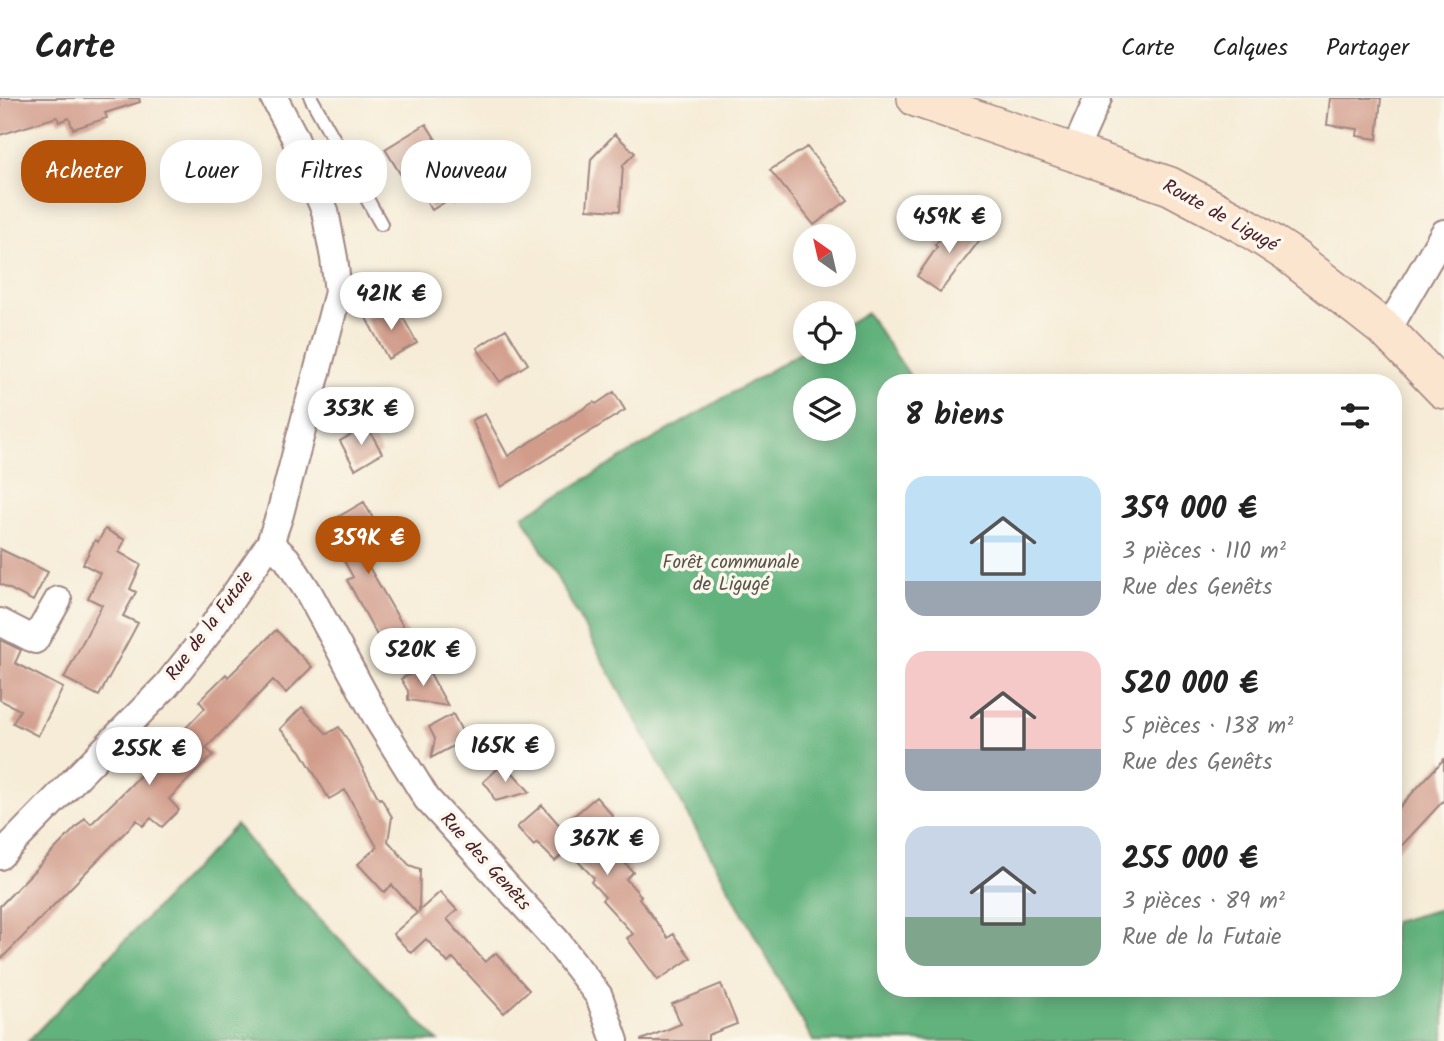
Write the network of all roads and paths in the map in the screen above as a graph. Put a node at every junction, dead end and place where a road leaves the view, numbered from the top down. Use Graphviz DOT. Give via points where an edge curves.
graph roads {
  1 [pos="274,98"];
  2 [pos="311,98"];
  3 [pos="916,98"];
  4 [pos="1098,98"];
  5 [pos="1074,152"];
  6 [pos="381,224"];
  7 [pos="1444,233"];
  8 [pos="1387,331"];
  9 [pos="1444,390"];
  10 [pos="270,543"];
  11 [pos="58,600"];
  12 [pos="0,622"];
  13 [pos="0,856"];
  14 [pos="615,1041"];
  1 -- 10 [label="street" via="325,211 338,292"];
  2 -- 6 [label="lane"];
  3 -- 5 [label="street, Route de Ligugé"];
  4 -- 5 [label="street"];
  5 -- 8 [label="street, Route de Ligugé" via="1170,186 1247,227"];
  7 -- 8 [label="street"];
  8 -- 9 [label="street, Route de Ligugé"];
  10 -- 13 [label="street, Rue de la Futaie" via="166,686"];
  10 -- 14 [label="street, Rue des Genêts" via="287,559 309,593 427,799 592,986"];
  11 -- 12 [label="street" via="35,640"];
}
